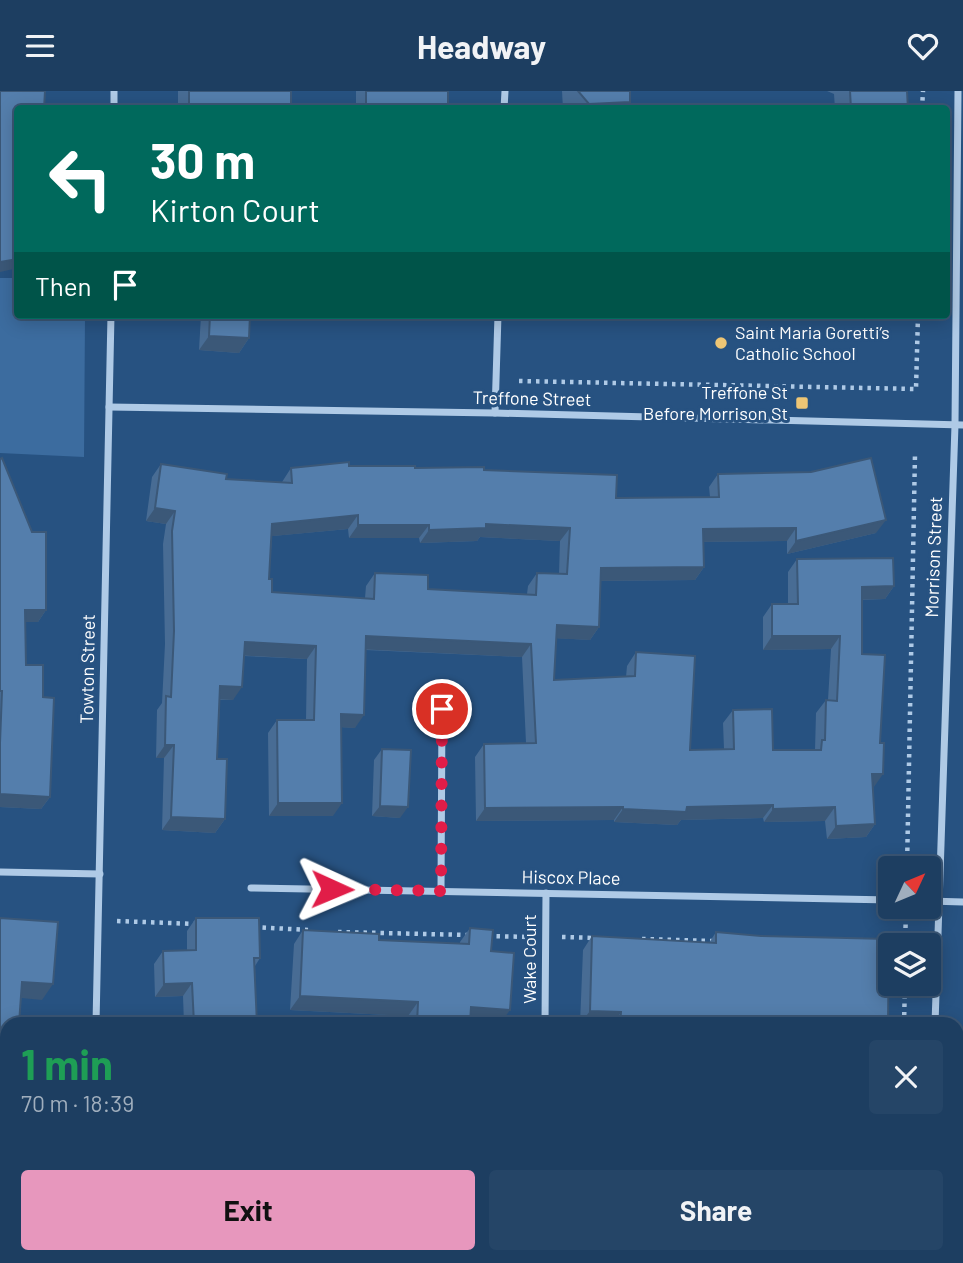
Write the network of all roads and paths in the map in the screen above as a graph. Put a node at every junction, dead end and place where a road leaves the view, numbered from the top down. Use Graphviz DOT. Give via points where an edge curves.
graph roads {
  1 [pos="958,91"];
  2 [pos="111,319"];
  3 [pos="498,319"];
  4 [pos="918,319"];
  5 [pos="519,381"];
  6 [pos="109,407"];
  7 [pos="495,413"];
  8 [pos="959,425"];
  9 [pos="915,454"];
  10 [pos="442,709"];
  11 [pos="907,856"];
  12 [pos="935,856"];
  13 [pos="0,872"];
  14 [pos="100,874"];
  15 [pos="251,888"];
  16 [pos="441,891"];
  17 [pos="546,893"];
  18 [pos="878,900"];
  19 [pos="942,901"];
  20 [pos="963,902"];
  21 [pos="933,919"];
  22 [pos="117,921"];
  23 [pos="198,924"];
  24 [pos="250,927"];
  25 [pos="316,931"];
  26 [pos="329,931"];
  27 [pos="546,937"];
  28 [pos="601,938"];
  29 [pos="628,939"];
  30 [pos="725,941"];
  31 [pos="905,996"];
  32 [pos="96,1017"];
  33 [pos="545,1017"];
  34 [pos="904,1017"];
  35 [pos="935,1017"];
  1 -- 8 [label="street, Morrison Street"];
  2 -- 6 [label="street, Towton Street"];
  3 -- 7 [label="street"];
  4 -- 5 [label="path" via="916,389"];
  6 -- 7 [label="street, Treffone Street"];
  6 -- 14 [label="street, Towton Street"];
  7 -- 8 [label="street, Treffone Street"];
  8 -- 12 [label="street, Morrison Street"];
  9 -- 11 [label="path"];
  10 -- 16 [label="street"];
  13 -- 14 [label="street"];
  14 -- 32 [label="street, Towton Street"];
  15 -- 16 [label="street, Hiscox Place"];
  16 -- 17 [label="street, Hiscox Place"];
  17 -- 18 [label="street, Hiscox Place"];
  17 -- 27 [label="street, Wake Court"];
  19 -- 20 [label="street"];
  21 -- 35 [label="street, Morrison Street"];
  22 -- 23 [label="path"];
  24 -- 25 [label="path"];
  26 -- 27 [label="path"];
  27 -- 28 [label="path"];
  27 -- 33 [label="street, Wake Court"];
  29 -- 30 [label="path"];
  31 -- 34 [label="path"];
}
